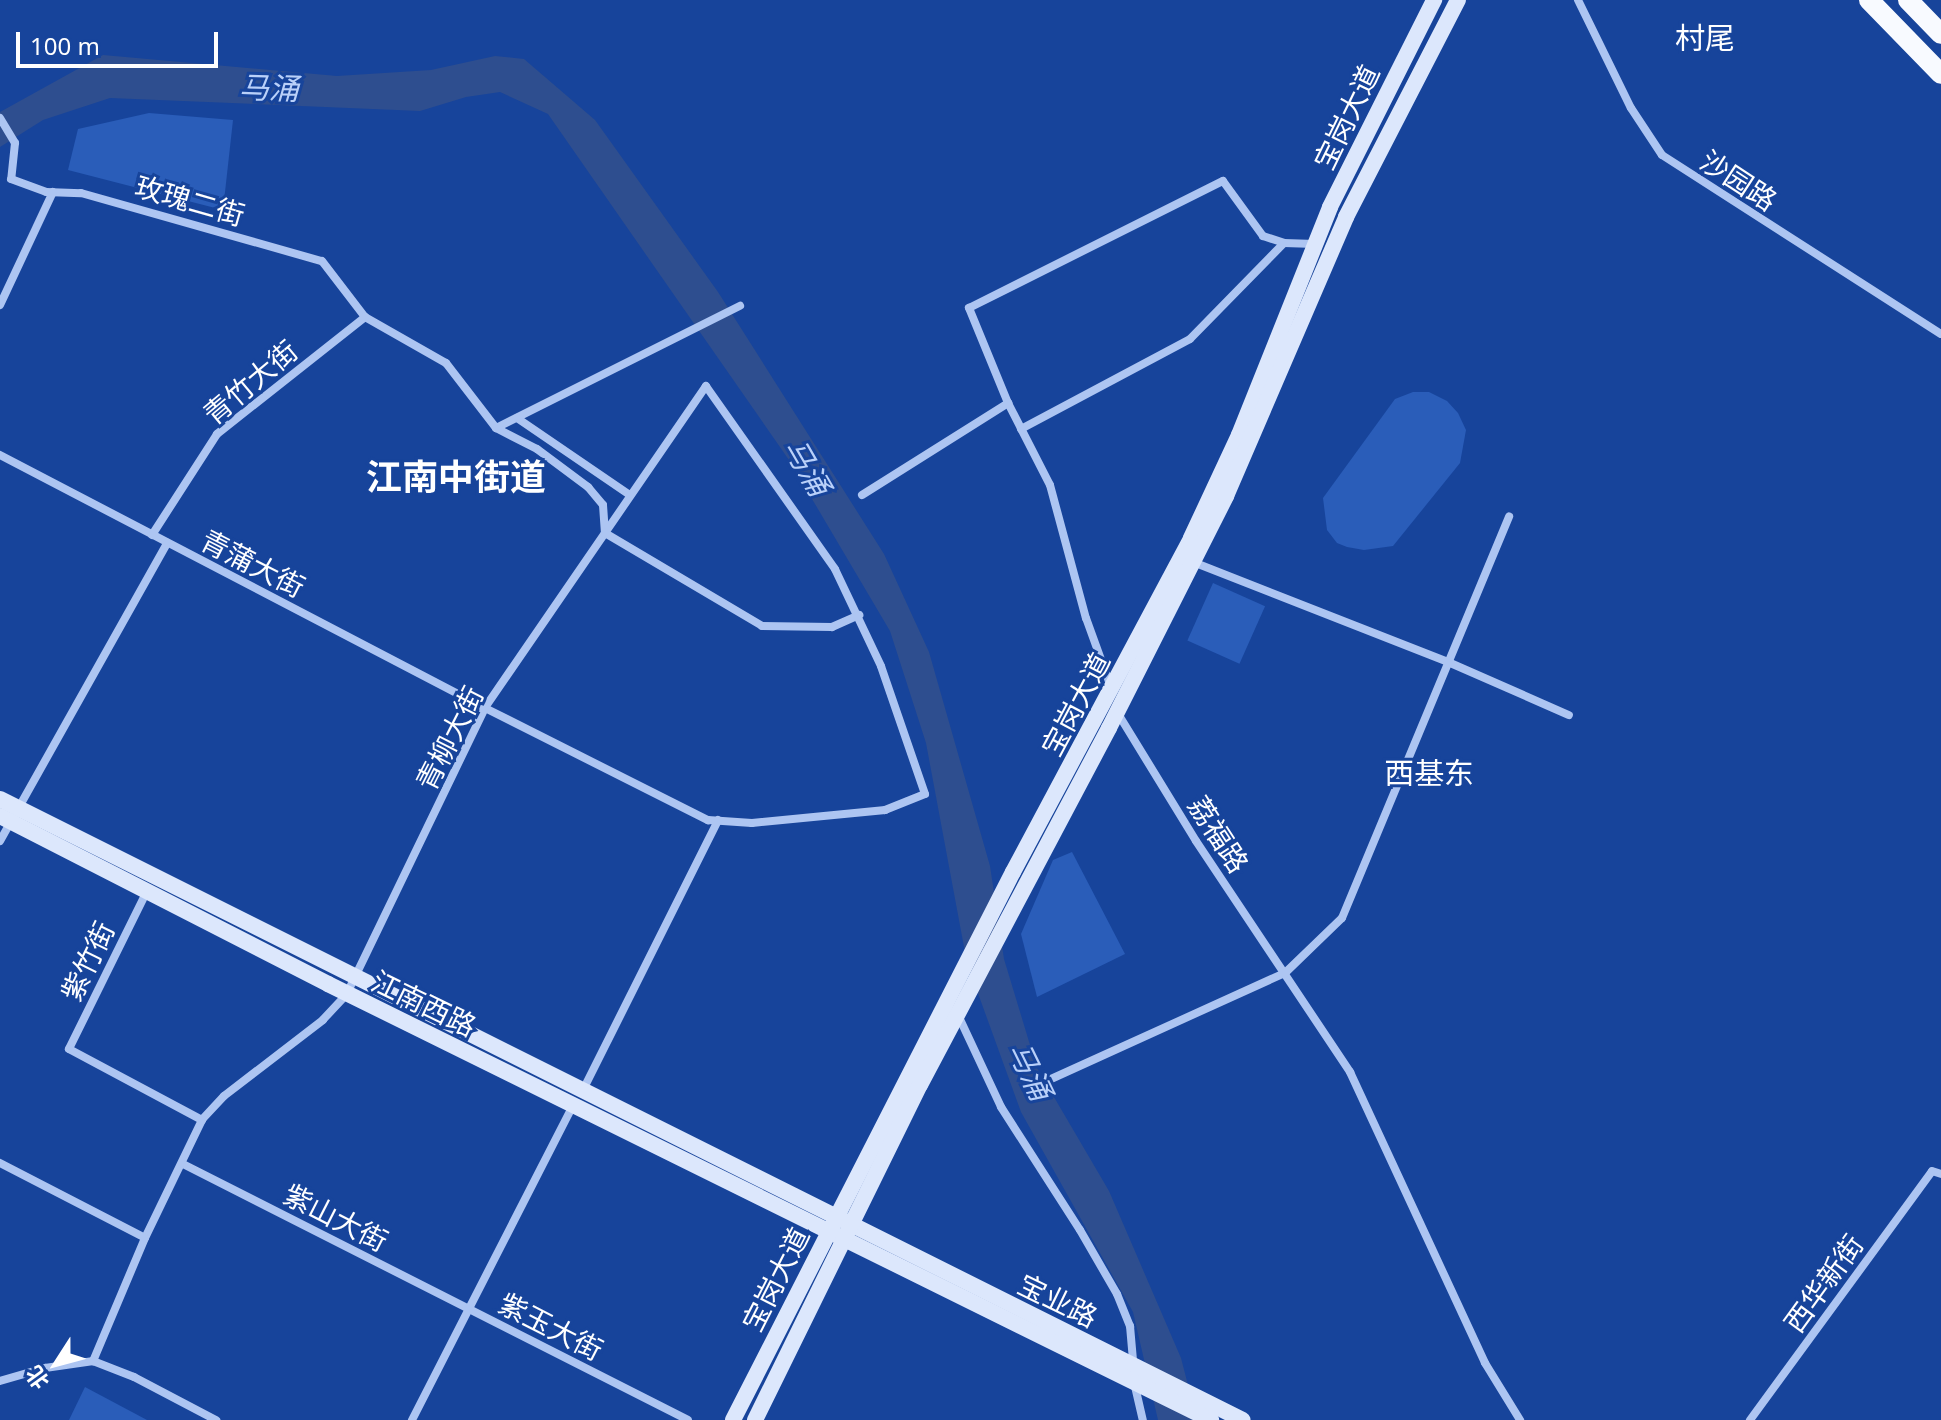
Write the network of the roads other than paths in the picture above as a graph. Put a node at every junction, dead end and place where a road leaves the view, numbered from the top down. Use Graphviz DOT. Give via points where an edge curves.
graph roads {
  1 [pos="1434,0"];
  2 [pos="1458,0"];
  3 [pos="1578,0"];
  4 [pos="1869,0"];
  5 [pos="1908,0"];
  6 [pos="1941,34"];
  7 [pos="1941,74"];
  8 [pos="0,118"];
  9 [pos="53,192"];
  10 [pos="1284,243"];
  11 [pos="1315,244"];
  12 [pos="0,305"];
  13 [pos="740,306"];
  14 [pos="365,317"];
  15 [pos="1941,334"];
  16 [pos="1008,403"];
  17 [pos="517,418"];
  18 [pos="496,428"];
  19 [pos="1021,429"];
  20 [pos="0,455"];
  21 [pos="630,495"];
  22 [pos="862,495"];
  23 [pos="1509,516"];
  24 [pos="605,533"];
  25 [pos="152,535"];
  26 [pos="167,543"];
  27 [pos="1193,562"];
  28 [pos="859,615"];
  29 [pos="1448,662"];
  30 [pos="1112,690"];
  31 [pos="485,708"];
  32 [pos="1117,711"];
  33 [pos="1569,715"];
  34 [pos="0,799"];
  35 [pos="10,815"];
  36 [pos="718,820"];
  37 [pos="0,841"];
  38 [pos="146,893"];
  39 [pos="1285,973"];
  40 [pos="356,978"];
  41 [pos="347,994"];
  42 [pos="958,1015"];
  43 [pos="1051,1079"];
  44 [pos="913,1082"];
  45 [pos="583,1090"];
  46 [pos="573,1106"];
  47 [pos="202,1120"];
  48 [pos="0,1163"];
  49 [pos="183,1164"];
  50 [pos="1936,1173"];
  51 [pos="831,1225"];
  52 [pos="847,1232"];
  53 [pos="145,1238"];
  54 [pos="469,1309"];
  55 [pos="93,1361"];
  56 [pos="1135,1373"];
  57 [pos="0,1381"];
  58 [pos="1208,1414"];
  59 [pos="216,1420"];
  60 [pos="412,1420"];
  61 [pos="688,1420"];
  62 [pos="733,1420"];
  63 [pos="755,1420"];
  64 [pos="1143,1420"];
  65 [pos="1243,1420"];
  66 [pos="1520,1420"];
  67 [pos="1750,1420"];
  1 -- 11 [label="main road, 宝岗大道"];
  2 -- 27 [label="main road, 宝岗大道" via="1346,217 1260,424"];
  3 -- 15 [label="street, 沙园路" via="1631,108 1662,155"];
  4 -- 7 [label="main road"];
  5 -- 6 [label="main road"];
  8 -- 9 [label="street, 玫瑰二街" via="15,143 11,179"];
  9 -- 12 [label="street"];
  9 -- 14 [label="street, 玫瑰二街" via="81,193 322,261"];
  10 -- 11 [label="street"];
  10 -- 16 [label="street, 荔福路" via="1263,236 1223,181 969,308"];
  10 -- 19 [label="street" via="1190,339"];
  11 -- 30 [label="main road, 宝岗大道" via="1218,483"];
  13 -- 17 [label="street"];
  14 -- 18 [label="street" via="446,363"];
  14 -- 25 [label="street, 青竹大街" via="217,434"];
  16 -- 19 [label="street, 荔福路"];
  16 -- 22 [label="street"];
  17 -- 18 [label="street"];
  17 -- 21 [label="street"];
  18 -- 24 [label="street" via="537,449 588,487 603,505"];
  19 -- 30 [label="street, 荔福路" via="1050,485 1086,618"];
  20 -- 25 [label="street, 青蒲大街"];
  21 -- 24 [label="street, 青柳大街"];
  21 -- 28 [label="street, 青柳大街" via="706,386 835,569"];
  23 -- 29 [label="street"];
  24 -- 28 [label="street" via="762,626 832,627"];
  24 -- 31 [label="street, 青柳大街"];
  25 -- 26 [label="street, 青蒲大街"];
  26 -- 31 [label="street, 青蒲大街"];
  26 -- 35 [label="street"];
  27 -- 29 [label="street"];
  27 -- 32 [label="main road, 宝岗大道"];
  28 -- 36 [label="street, 青蒲大街" via="925,794 885,810 752,823"];
  29 -- 33 [label="street"];
  29 -- 39 [label="street" via="1342,918"];
  30 -- 32 [label="street, 荔福路"];
  30 -- 44 [label="main road, 宝岗大道" via="1013,872"];
  31 -- 36 [label="street, 青蒲大街" via="671,803"];
  31 -- 40 [label="street, 青柳大街"];
  32 -- 39 [label="street, 荔福路"];
  32 -- 42 [label="main road, 宝岗大道"];
  34 -- 35 [label="main road"];
  35 -- 37 [label="street"];
  35 -- 38 [label="main road, 江南西路"];
  35 -- 40 [label="main road"];
  36 -- 45 [label="street"];
  38 -- 41 [label="main road, 江南西路"];
  38 -- 47 [label="street, 紫竹街" via="69,1049"];
  39 -- 43 [label="street"];
  39 -- 66 [label="street, 荔福路" via="1350,1072 1485,1363"];
  40 -- 41 [label="street"];
  40 -- 45 [label="main road"];
  41 -- 46 [label="main road, 江南西路"];
  41 -- 47 [label="street"];
  42 -- 44 [label="main road, 宝岗大道"];
  42 -- 56 [label="street" via="1001,1107 1117,1294 1130,1326"];
  44 -- 51 [label="main road, 宝岗大道"];
  44 -- 52 [label="main road, 宝岗大道"];
  45 -- 51 [label="main road"];
  46 -- 51 [label="main road, 江南西路"];
  46 -- 54 [label="street, 紫玉大街"];
  47 -- 49 [label="street"];
  48 -- 53 [label="street"];
  49 -- 53 [label="street"];
  49 -- 54 [label="street, 紫山大街"];
  50 -- 67 [label="street, 西华新街"];
  51 -- 52 [label="main road, 宝业路"];
  51 -- 62 [label="main road, 宝岗大道"];
  52 -- 56 [label="main road, 宝业路"];
  52 -- 63 [label="main road, 宝岗大道"];
  53 -- 55 [label="street"];
  54 -- 60 [label="street"];
  54 -- 61 [label="street, 紫玉大街"];
  55 -- 57 [label="street"];
  55 -- 59 [label="street"];
  56 -- 58 [label="main road, 宝业路"];
  56 -- 64 [label="street"];
  58 -- 65 [label="main road, 宝业路"];
}
